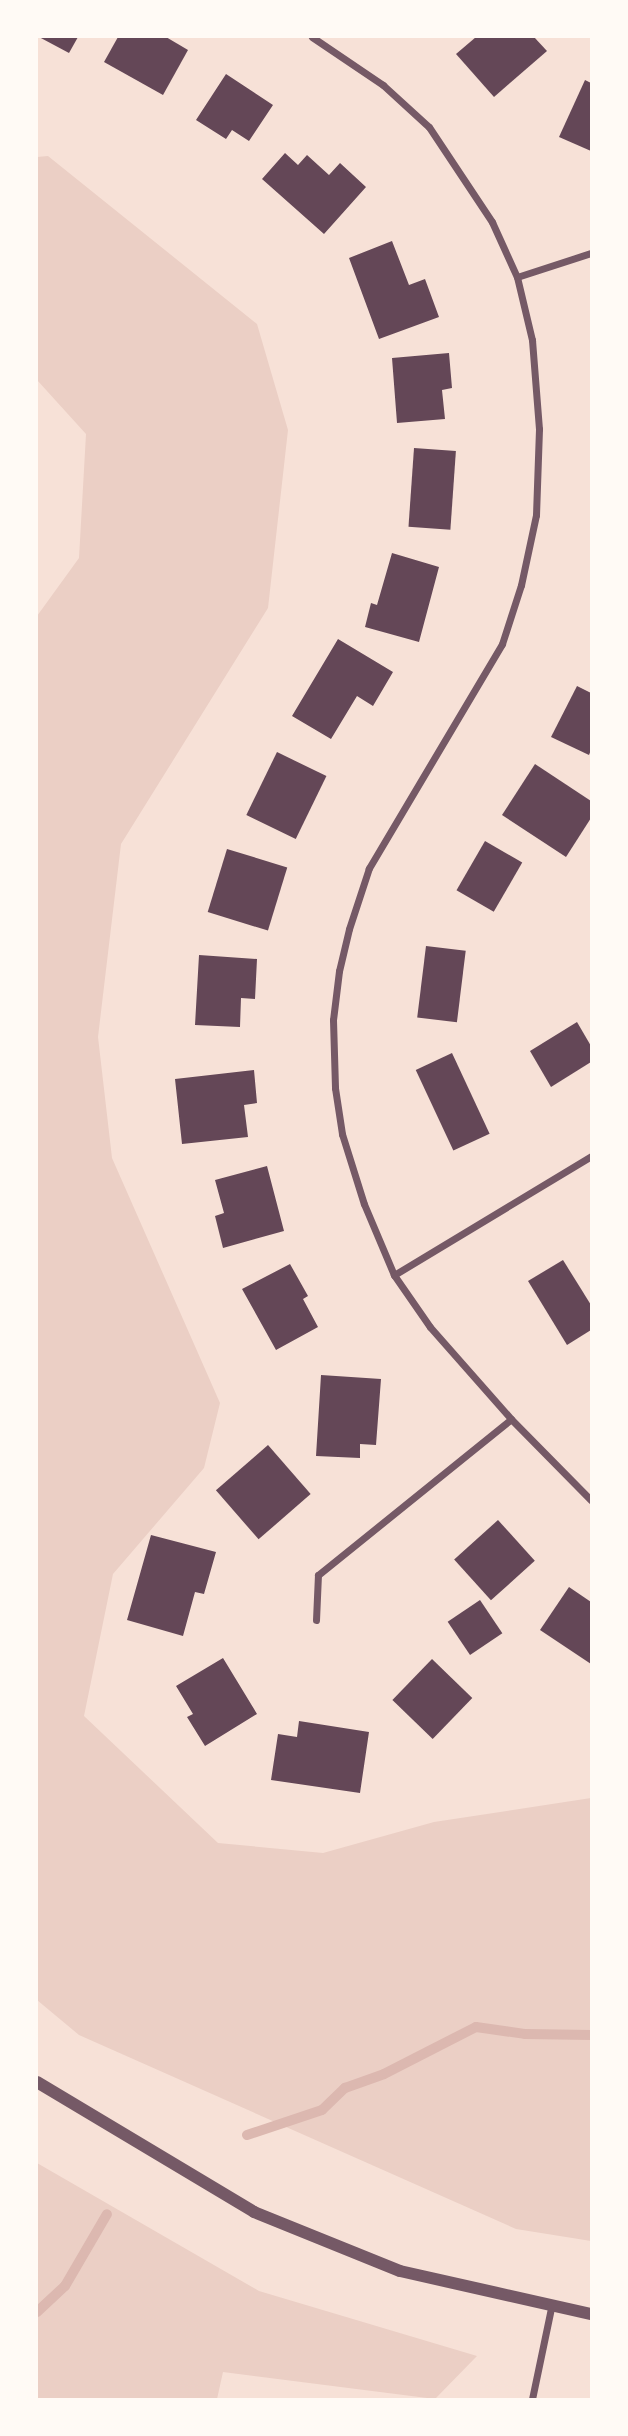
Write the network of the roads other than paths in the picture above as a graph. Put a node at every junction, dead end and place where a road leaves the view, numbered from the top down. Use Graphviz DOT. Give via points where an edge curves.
graph roads {
  1 [pos="312,37"];
  2 [pos="591,253"];
  3 [pos="517,277"];
  4 [pos="591,1156"];
  5 [pos="394,1275"];
  6 [pos="511,1419"];
  7 [pos="591,1500"];
  8 [pos="316,1620"];
  9 [pos="37,2082"];
  10 [pos="551,2308"];
  11 [pos="591,2314"];
  12 [pos="532,2399"];
  1 -- 3 [label="street" via="383,85 429,127 485,211"];
  2 -- 3 [label="street"];
  3 -- 5 [label="street" via="532,340 540,443 536,515 521,584 502,645 369,868 339,971 333,1020 342,1134 364,1204"];
  4 -- 5 [label="street"];
  5 -- 6 [label="street" via="430,1327"];
  6 -- 7 [label="street"];
  6 -- 8 [label="street" via="318,1575"];
  9 -- 10 [label="street" via="254,2212 400,2271"];
  10 -- 11 [label="street"];
  10 -- 12 [label="street"];
}
